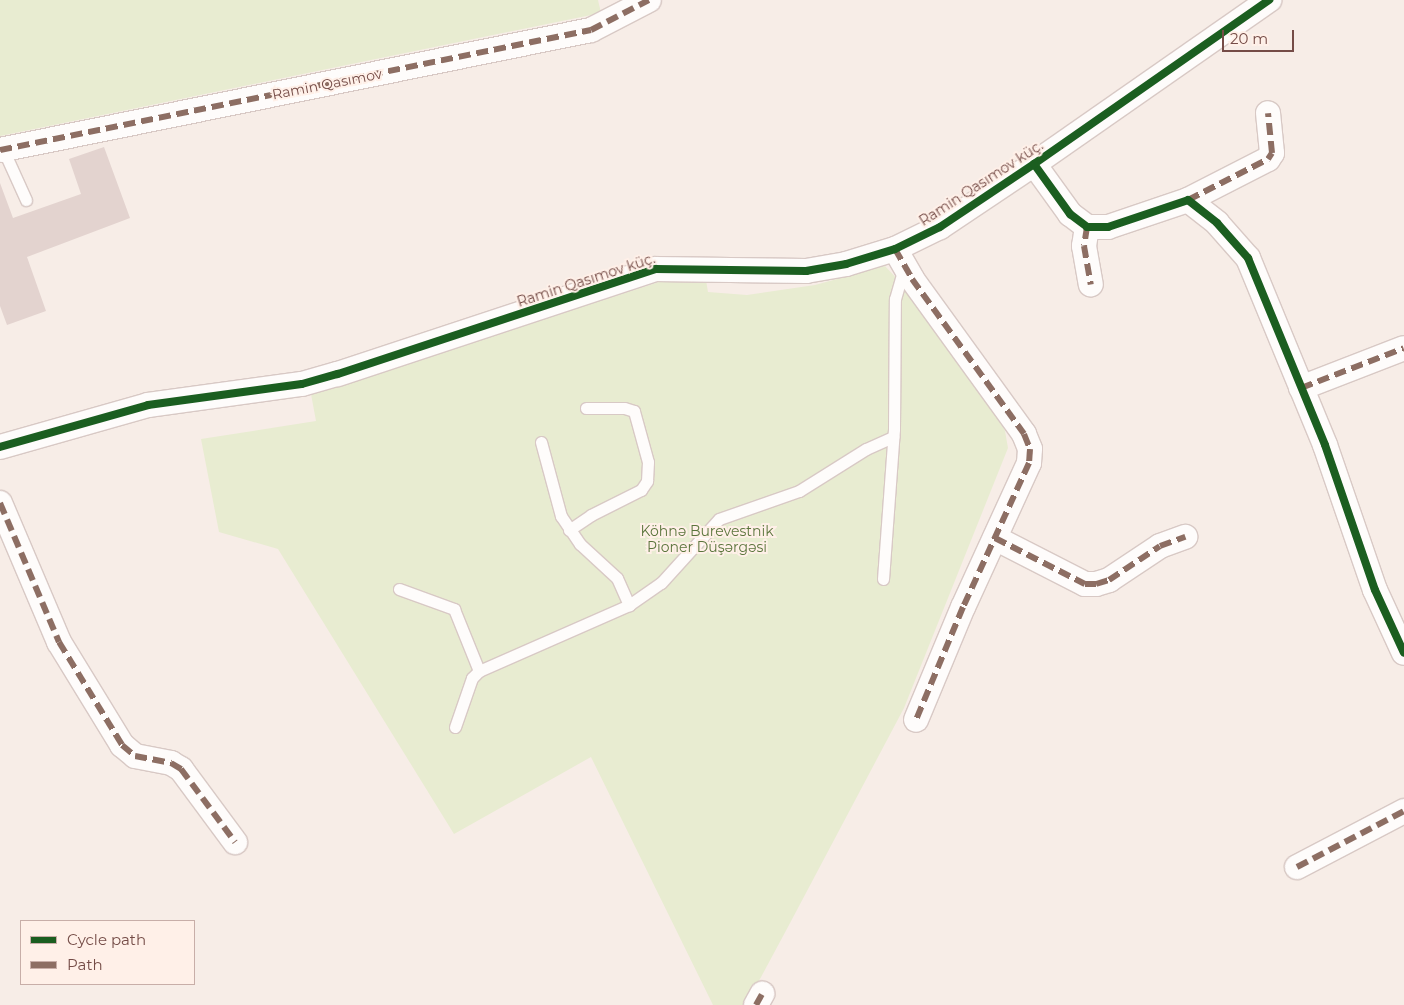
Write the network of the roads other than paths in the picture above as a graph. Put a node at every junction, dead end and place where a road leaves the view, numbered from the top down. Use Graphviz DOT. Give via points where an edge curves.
graph roads {
  1 [pos="648,0"];
  2 [pos="1269,0"];
  3 [pos="1268,113"];
  4 [pos="1,150"];
  5 [pos="1034,164"];
  6 [pos="26,200"];
  7 [pos="1188,200"];
  8 [pos="1087,227"];
  9 [pos="899,259"];
  10 [pos="1091,284"];
  11 [pos="1404,348"];
  12 [pos="1301,388"];
  13 [pos="586,408"];
  14 [pos="893,437"];
  15 [pos="540,442"];
  16 [pos="0,447"];
  17 [pos="0,503"];
  18 [pos="569,530"];
  19 [pos="1185,537"];
  20 [pos="995,538"];
  21 [pos="883,578"];
  22 [pos="398,589"];
  23 [pos="629,605"];
  24 [pos="1404,652"];
  25 [pos="479,671"];
  26 [pos="916,720"];
  27 [pos="455,727"];
  28 [pos="1404,811"];
  29 [pos="235,842"];
  30 [pos="1297,868"];
  1 -- 4 [label="street, Ramin Qasımov" via="591,30"];
  2 -- 5 [label="street, Ramin Qasımov küç."];
  3 -- 7 [label="street" via="1272,153 1268,159"];
  4 -- 6 [label="lane"];
  5 -- 8 [label="street" via="1070,214"];
  5 -- 9 [label="street, Ramin Qasımov küç." via="940,227"];
  7 -- 8 [label="street" via="1108,227"];
  7 -- 12 [label="street" via="1217,223 1248,258"];
  8 -- 10 [label="street" via="1084,246"];
  9 -- 14 [label="lane" via="895,299"];
  9 -- 16 [label="street, Ramin Qasımov küç." via="806,271 655,269 302,384 148,406"];
  9 -- 20 [label="street" via="1024,434 1030,449 1029,463"];
  11 -- 12 [label="street"];
  12 -- 24 [label="street" via="1325,445 1375,590"];
  13 -- 18 [label="lane" via="634,411 648,462 647,481 634,495 591,515"];
  14 -- 21 [label="lane"];
  14 -- 23 [label="lane" via="866,449 799,491 719,519 661,583"];
  15 -- 18 [label="lane"];
  17 -- 29 [label="street" via="59,642 122,745 135,756 171,763 181,769"];
  18 -- 23 [label="lane" via="617,578"];
  19 -- 20 [label="street" via="1160,546 1109,580 1096,584 1086,584"];
  20 -- 26 [label="street"];
  22 -- 25 [label="lane" via="454,609"];
  23 -- 25 [label="lane"];
  25 -- 27 [label="lane" via="472,678"];
  28 -- 30 [label="street"];
}
